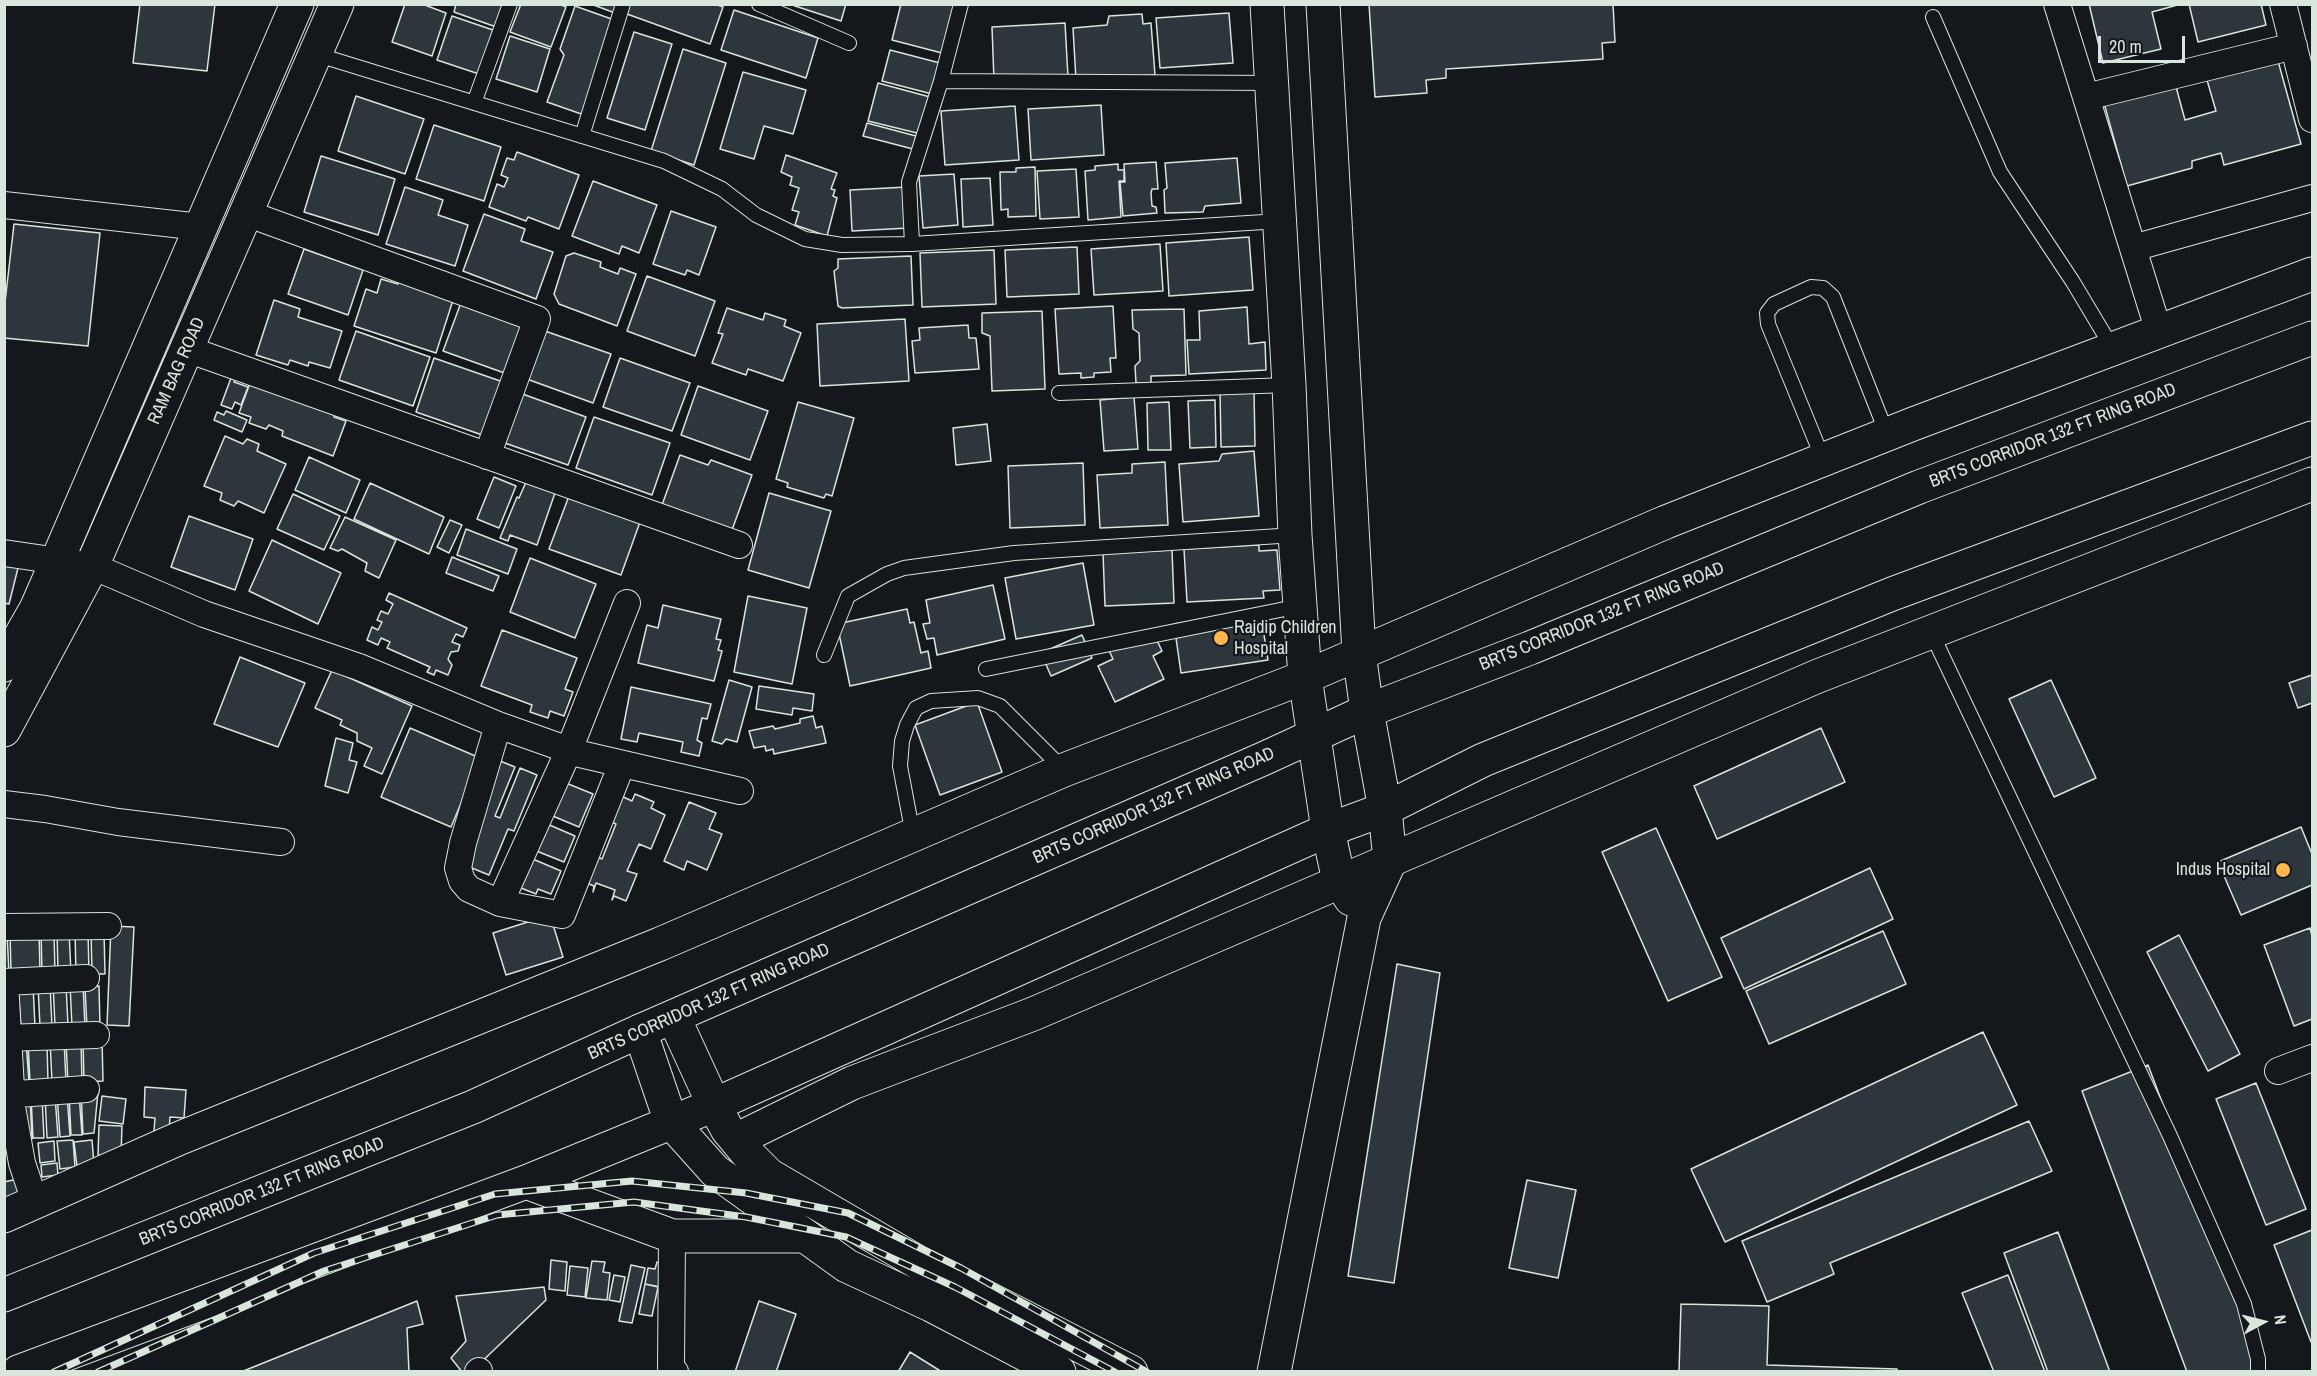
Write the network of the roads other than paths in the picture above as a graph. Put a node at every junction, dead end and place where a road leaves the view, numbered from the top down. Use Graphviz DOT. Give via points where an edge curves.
graph roads {
  1 [pos="297,4"];
  2 [pos="337,4"];
  3 [pos="510,4"];
  4 [pos="622,4"];
  5 [pos="759,4"];
  6 [pos="961,4"];
  7 [pos="1267,4"];
  8 [pos="1323,4"];
  9 [pos="2057,4"];
  10 [pos="2283,4"];
  11 [pos="1933,17"];
  12 [pos="849,43"];
  13 [pos="2294,46"];
  14 [pos="315,54"];
  15 [pos="941,81"];
  16 [pos="1272,83"];
  17 [pos="2086,97"];
  18 [pos="474,103"];
  19 [pos="2313,119"];
  20 [pos="582,136"];
  21 [pos="2313,198"];
  22 [pos="4,205"];
  23 [pos="246,213"];
  24 [pos="1280,221"];
  25 [pos="201,227"];
  26 [pos="912,244"];
  27 [pos="2133,248"];
  28 [pos="2313,274"];
  29 [pos="2159,332"];
  30 [pos="2313,338"];
  31 [pos="187,349"];
  32 [pos="2114,349"];
  33 [pos="1289,386"];
  34 [pos="1059,393"];
  35 [pos="1887,434"];
  36 [pos="2313,438"];
  37 [pos="487,456"];
  38 [pos="1823,459"];
  39 [pos="2313,484"];
  40 [pos="1295,535"];
  41 [pos="739,545"];
  42 [pos="4,553"];
  43 [pos="57,561"];
  44 [pos="92,566"];
  45 [pos="627,603"];
  46 [pos="1300,606"];
  47 [pos="1931,632"];
  48 [pos="1359,653"];
  49 [pos="824,655"];
  50 [pos="4,664"];
  51 [pos="986,669"];
  52 [pos="1305,677"];
  53 [pos="1367,711"];
  54 [pos="498,725"];
  55 [pos="4,730"];
  56 [pos="1315,736"];
  57 [pos="569,750"];
  58 [pos="622,764"];
  59 [pos="1064,770"];
  60 [pos="740,791"];
  61 [pos="4,804"];
  62 [pos="1385,809"];
  63 [pos="1328,830"];
  64 [pos="913,835"];
  65 [pos="281,842"];
  66 [pos="1390,861"];
  67 [pos="1339,881"];
  68 [pos="500,903"];
  69 [pos="1364,918"];
  70 [pos="108,926"];
  71 [pos="4,927"];
  72 [pos="86,978"];
  73 [pos="5,982"];
  74 [pos="674,1018"];
  75 [pos="640,1031"];
  76 [pos="96,1035"];
  77 [pos="6,1038"];
  78 [pos="2313,1058"];
  79 [pos="2278,1071"];
  80 [pos="86,1089"];
  81 [pos="8,1095"];
  82 [pos="714,1104"];
  83 [pos="671,1122"];
  84 [pos="736,1140"];
  85 [pos="526,1182"];
  86 [pos="35,1202"];
  87 [pos="4,1216"];
  88 [pos="672,1236"];
  89 [pos="804,1236"];
  90 [pos="4,1295"];
  91 [pos="25,1370"];
  92 [pos="672,1370"];
  93 [pos="1059,1371"];
  94 [pos="1131,1371"];
  95 [pos="1274,1371"];
  96 [pos="2258,1371"];
  1 -- 25 [label="street, RAM BAG ROAD"];
  2 -- 14 [label="street, RAM BAG ROAD"];
  3 -- 18 [label="lane"];
  4 -- 20 [label="lane"];
  5 -- 12 [label="lane"];
  6 -- 15 [label="lane"];
  7 -- 16 [label="street"];
  8 -- 48 [label="street"];
  9 -- 17 [label="street"];
  10 -- 13 [label="street"];
  11 -- 32 [label="lane" via="2000,172"];
  13 -- 17 [label="street"];
  13 -- 19 [label="street"];
  14 -- 18 [label="lane"];
  14 -- 23 [label="street, RAM BAG ROAD"];
  15 -- 16 [label="lane"];
  15 -- 26 [label="lane" via="909,182"];
  16 -- 24 [label="street"];
  17 -- 27 [label="street"];
  18 -- 20 [label="lane"];
  20 -- 26 [label="lane" via="664,161 722,189 756,215 806,240 842,245"];
  21 -- 27 [label="street"];
  22 -- 25 [label="street"];
  23 -- 31 [label="street, RAM BAG ROAD"];
  23 -- 37 [label="street" via="537,319"];
  24 -- 26 [label="lane"];
  24 -- 33 [label="street"];
  25 -- 43 [label="street, RAM BAG ROAD"];
  27 -- 29 [label="street"];
  28 -- 29 [label="street"];
  29 -- 32 [label="street"];
  30 -- 53 [label="street, BRTS CORRIDOR 132 FT RING ROAD" via="1919,487"];
  31 -- 37 [label="street"];
  31 -- 44 [label="street, RAM BAG ROAD"];
  32 -- 35 [label="street"];
  33 -- 34 [label="lane"];
  33 -- 40 [label="street"];
  35 -- 38 [label="street"];
  35 -- 38 [label="lane" via="1833,297 1823,288 1811,287 1774,304 1767,313 1768,324"];
  36 -- 62 [label="street" via="1892,594 1483,760"];
  37 -- 41 [label="street"];
  38 -- 48 [label="street"];
  39 -- 47 [label="street"];
  40 -- 46 [label="street"];
  40 -- 49 [label="lane" via="1014,553 904,568 848,596"];
  42 -- 43 [label="street"];
  43 -- 44 [label="street"];
  43 -- 50 [label="street, RAM BAG ROAD" via="36,609"];
  44 -- 54 [label="street" via="204,614 358,667"];
  44 -- 55 [label="street, RAM BAG ROAD"];
  45 -- 57 [label="street"];
  46 -- 51 [label="lane"];
  46 -- 52 [label="street"];
  47 -- 66 [label="street" via="1818,676"];
  47 -- 96 [label="lane" via="2184,1168 2244,1304"];
  48 -- 52 [label="street"];
  48 -- 53 [label="street"];
  52 -- 56 [label="street"];
  52 -- 59 [label="street"];
  53 -- 56 [label="street, BRTS CORRIDOR 132 FT RING ROAD"];
  53 -- 62 [label="street"];
  54 -- 57 [label="street"];
  54 -- 68 [label="street" via="458,868 469,889"];
  56 -- 63 [label="street"];
  56 -- 74 [label="street, BRTS CORRIDOR 132 FT RING ROAD"];
  57 -- 58 [label="street"];
  57 -- 68 [label="street"];
  58 -- 60 [label="street"];
  58 -- 68 [label="street" via="562,915"];
  59 -- 64 [label="street"];
  59 -- 64 [label="lane" via="1000,706 978,698 931,701 916,708 902,741 900,766"];
  61 -- 65 [label="street"];
  62 -- 63 [label="street"];
  62 -- 66 [label="street"];
  63 -- 67 [label="street"];
  63 -- 82 [label="street"];
  64 -- 86 [label="street" via="660,944 180,1138"];
  66 -- 67 [label="street"];
  66 -- 69 [label="street"];
  67 -- 69 [label="street"];
  67 -- 84 [label="street" via="1034,1014 852,1083"];
  69 -- 95 [label="street"];
  70 -- 71 [label="street"];
  72 -- 73 [label="street"];
  73 -- 77 [label="street"];
  74 -- 75 [label="street, BRTS CORRIDOR 132 FT RING ROAD"];
  74 -- 82 [label="street"];
  75 -- 83 [label="street"];
  75 -- 90 [label="street, BRTS CORRIDOR 132 FT RING ROAD" via="472,1107"];
  76 -- 77 [label="street"];
  77 -- 81 [label="street"];
  78 -- 79 [label="street"];
  80 -- 81 [label="street"];
  81 -- 86 [label="street" via="22,1163"];
  82 -- 83 [label="street"];
  82 -- 84 [label="street"];
  83 -- 85 [label="street"];
  83 -- 89 [label="street" via="714,1172"];
  84 -- 94 [label="street" via="770,1175 899,1251"];
  85 -- 88 [label="street"];
  85 -- 91 [label="street"];
  86 -- 87 [label="street"];
  88 -- 89 [label="street"];
  88 -- 92 [label="street"];
  89 -- 93 [label="street" via="847,1266"];
}
